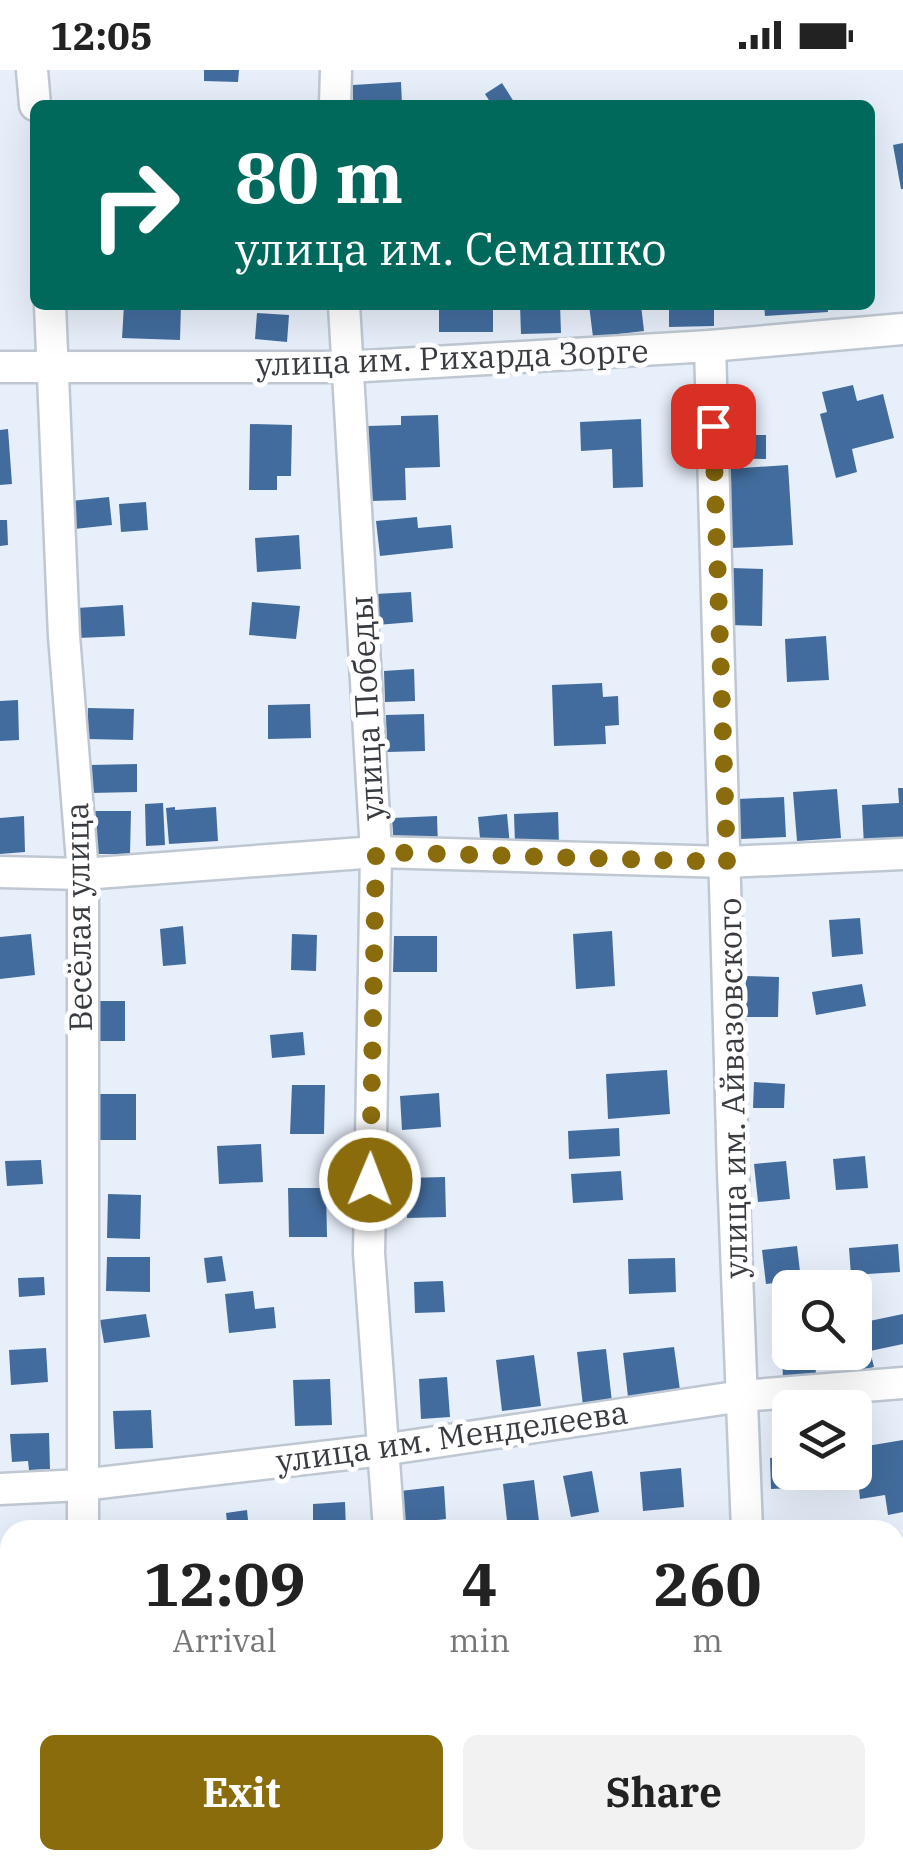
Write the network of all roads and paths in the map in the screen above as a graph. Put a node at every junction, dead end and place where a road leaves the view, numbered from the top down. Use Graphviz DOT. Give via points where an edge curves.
graph roads {
  1 [pos="32,70"];
  2 [pos="336,70"];
  3 [pos="35,100"];
  4 [pos="335,100"];
  5 [pos="50,310"];
  6 [pos="344,310"];
  7 [pos="903,329"];
  8 [pos="710,346"];
  9 [pos="55,365"];
  10 [pos="0,366"];
  11 [pos="348,368"];
  12 [pos="376,852"];
  13 [pos="903,854"];
  14 [pos="727,862"];
  15 [pos="0,872"];
  16 [pos="83,874"];
  17 [pos="903,1383"];
  18 [pos="742,1396"];
  19 [pos="382,1450"];
  20 [pos="82,1485"];
  21 [pos="0,1489"];
  22 [pos="84,1520"];
  23 [pos="388,1520"];
  24 [pos="747,1520"];
  1 -- 3 [label="street"];
  2 -- 4 [label="street"];
  5 -- 9 [label="street, Весёлая улица"];
  6 -- 11 [label="street, улица Победы"];
  7 -- 8 [label="street, улица им. Рихарда Зорге"];
  8 -- 11 [label="street, улица им. Рихарда Зорге"];
  8 -- 14 [label="street, улица им. Айвазовского"];
  9 -- 10 [label="street, улица им. Рихарда Зорге"];
  9 -- 11 [label="street, улица им. Рихарда Зорге"];
  9 -- 16 [label="street, Весёлая улица" via="64,636"];
  11 -- 12 [label="street, улица Победы"];
  12 -- 14 [label="street"];
  12 -- 16 [label="street"];
  12 -- 19 [label="street, улица Победы" via="370,1252"];
  13 -- 14 [label="street"];
  14 -- 18 [label="street, улица им. Айвазовского"];
  15 -- 16 [label="street"];
  16 -- 20 [label="street, Весёлая улица"];
  17 -- 18 [label="street, улица им. Менделеева"];
  18 -- 19 [label="street, улица им. Менделеева"];
  18 -- 24 [label="street, улица им. Айвазовского"];
  19 -- 20 [label="street, улица им. Менделеева"];
  19 -- 23 [label="street, улица Победы"];
  20 -- 21 [label="street, улица им. Менделеева"];
  20 -- 22 [label="street, Весёлая улица"];
}
